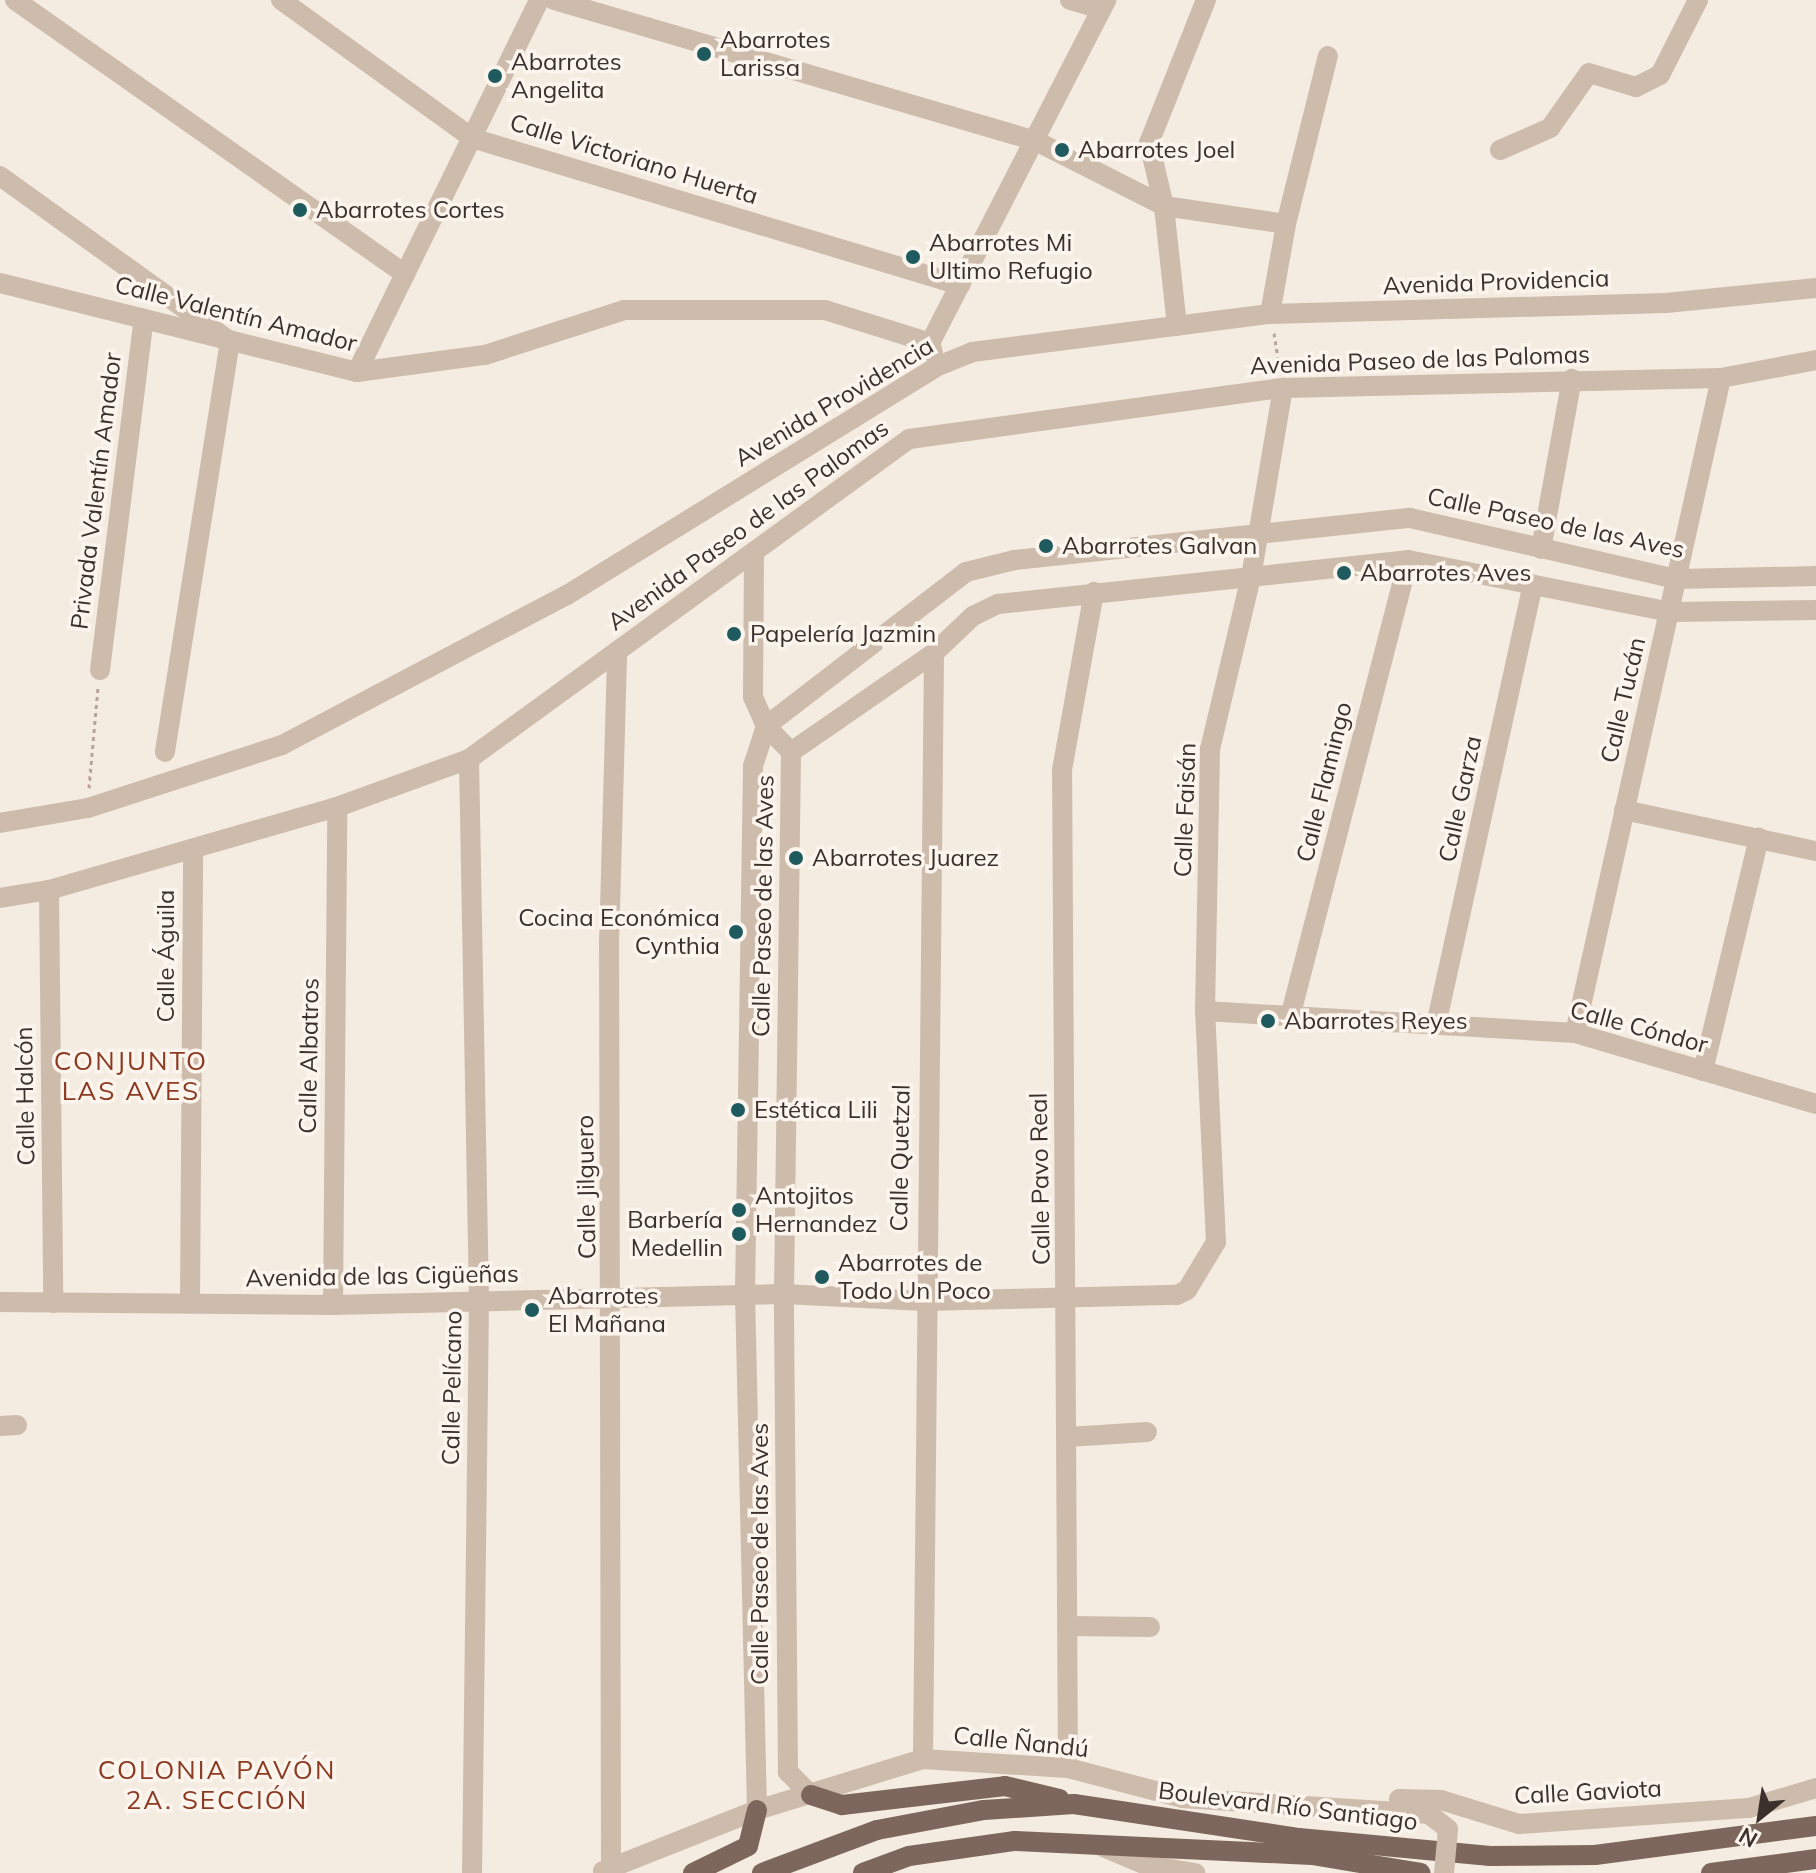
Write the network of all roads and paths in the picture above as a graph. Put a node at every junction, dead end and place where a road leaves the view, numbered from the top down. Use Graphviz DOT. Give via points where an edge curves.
graph roads {
  1 [pos="15,0"];
  2 [pos="281,0"];
  3 [pos="539,0"];
  4 [pos="554,0"];
  5 [pos="1070,0"];
  6 [pos="1206,0"];
  7 [pos="1698,0"];
  8 [pos="1104,5"];
  9 [pos="1328,56"];
  10 [pos="472,138"];
  11 [pos="1036,141"];
  12 [pos="1500,150"];
  13 [pos="0,176"];
  14 [pos="1164,206"];
  15 [pos="1286,224"];
  16 [pos="405,274"];
  17 [pos="0,283"];
  18 [pos="960,285"];
  19 [pos="1816,288"];
  20 [pos="1270,314"];
  21 [pos="144,319"];
  22 [pos="1177,326"];
  23 [pos="230,341"];
  24 [pos="930,343"];
  25 [pos="1816,360"];
  26 [pos="938,366"];
  27 [pos="357,372"];
  28 [pos="1721,378"];
  29 [pos="1572,379"];
  30 [pos="1283,388"];
  31 [pos="1257,532"];
  32 [pos="1541,549"];
  33 [pos="754,552"];
  34 [pos="1408,560"];
  35 [pos="1815,573"];
  36 [pos="1251,577"];
  37 [pos="1677,579"];
  38 [pos="1533,585"];
  39 [pos="1094,592"];
  40 [pos="1816,610"];
  41 [pos="1670,612"];
  42 [pos="617,651"];
  43 [pos="934,653"];
  44 [pos="100,670"];
  45 [pos="766,726"];
  46 [pos="165,752"];
  47 [pos="791,752"];
  48 [pos="469,759"];
  49 [pos="337,807"];
  50 [pos="88,808"];
  51 [pos="1624,810"];
  52 [pos="0,823"];
  53 [pos="1759,838"];
  54 [pos="193,849"];
  55 [pos="1816,851"];
  56 [pos="49,890"];
  57 [pos="0,898"];
  58 [pos="1205,1011"];
  59 [pos="1290,1017"];
  60 [pos="1436,1025"];
  61 [pos="1575,1033"];
  62 [pos="1703,1071"];
  63 [pos="1813,1097"];
  64 [pos="1216,1242"];
  65 [pos="745,1294"];
  66 [pos="784,1294"];
  67 [pos="613,1299"];
  68 [pos="1067,1299"];
  69 [pos="924,1301"];
  70 [pos="0,1302"];
  71 [pos="479,1302"];
  72 [pos="53,1303"];
  73 [pos="190,1303"];
  74 [pos="333,1305"];
  75 [pos="1147,1432"];
  76 [pos="1068,1437"];
  77 [pos="1070,1626"];
  78 [pos="1150,1627"];
  79 [pos="923,1759"];
  80 [pos="1068,1768"];
  81 [pos="1816,1788"];
  82 [pos="811,1795"];
  83 [pos="1074,1804"];
  84 [pos="1317,1807"];
  85 [pos="757,1810"];
  86 [pos="1816,1826"];
  87 [pos="1090,1841"];
  88 [pos="1816,1859"];
  89 [pos="605,1870"];
  90 [pos="472,1873"];
  91 [pos="693,1873"];
  92 [pos="762,1873"];
  93 [pos="863,1873"];
  94 [pos="1195,1873"];
  95 [pos="1421,1873"];
  96 [pos="1444,1873"];
  97 [pos="1711,1873"];
  1 -- 16 [label="street"];
  2 -- 10 [label="street, Calle Victoriano Huerta"];
  3 -- 10 [label="street"];
  4 -- 11 [label="street"];
  5 -- 8 [label="street"];
  6 -- 14 [label="street" via="1149,143"];
  7 -- 12 [label="street" via="1660,75 1636,87 1589,73 1550,128"];
  8 -- 11 [label="street"];
  9 -- 15 [label="street"];
  10 -- 16 [label="street"];
  10 -- 18 [label="street, Calle Victoriano Huerta"];
  11 -- 14 [label="street"];
  11 -- 18 [label="street"];
  13 -- 23 [label="street"];
  14 -- 15 [label="street"];
  14 -- 22 [label="street"];
  15 -- 20 [label="street"];
  16 -- 27 [label="street"];
  17 -- 21 [label="street, Calle Valentín Amador"];
  18 -- 24 [label="street"];
  19 -- 20 [label="street, Avenida Providencia" via="1666,303"];
  20 -- 22 [label="street, Avenida Providencia"];
  20 -- 30 [label="path"];
  21 -- 23 [label="street, Calle Valentín Amador"];
  21 -- 44 [label="street, Privada Valentín Amador"];
  22 -- 26 [label="street, Avenida Providencia" via="972,352"];
  23 -- 27 [label="street, Calle Valentín Amador"];
  23 -- 46 [label="street"];
  24 -- 26 [label="street"];
  24 -- 27 [label="street, Calle Valentín Amador" via="825,310 624,310 485,355"];
  25 -- 28 [label="street, Avenida Paseo de las Palomas"];
  26 -- 50 [label="street, Avenida Providencia" via="567,595 282,745"];
  28 -- 29 [label="street, Avenida Paseo de las Palomas"];
  28 -- 37 [label="street, Calle Tucán"];
  29 -- 30 [label="street, Avenida Paseo de las Palomas"];
  29 -- 32 [label="street"];
  30 -- 31 [label="street, Calle Faisán"];
  30 -- 33 [label="street, Avenida Paseo de las Palomas" via="909,439"];
  31 -- 32 [label="street, Calle Paseo de las Aves" via="1410,518"];
  31 -- 36 [label="street, Calle Faisán"];
  31 -- 45 [label="street, Calle Paseo de las Aves" via="1015,560 966,572"];
  32 -- 37 [label="street, Calle Paseo de las Aves"];
  33 -- 42 [label="street, Avenida Paseo de las Palomas"];
  33 -- 45 [label="street" via="753,697"];
  34 -- 36 [label="street, Calle Paseo de las Aves"];
  34 -- 38 [label="street, Calle Paseo de las Aves"];
  34 -- 59 [label="street, Calle Flamingo"];
  35 -- 37 [label="street, Calle Paseo de las Aves"];
  36 -- 39 [label="street, Calle Paseo de las Aves"];
  36 -- 58 [label="street, Calle Faisán" via="1210,749"];
  37 -- 41 [label="street, Calle Tucán"];
  38 -- 41 [label="street, Calle Paseo de las Aves"];
  38 -- 60 [label="street, Calle Garza"];
  39 -- 43 [label="street, Calle Paseo de las Aves" via="998,604 973,616"];
  39 -- 68 [label="street, Calle Pavo Real" via="1062,770"];
  40 -- 41 [label="street, Calle Paseo de las Aves"];
  41 -- 51 [label="street, Calle Tucán"];
  42 -- 48 [label="street, Avenida Paseo de las Palomas"];
  42 -- 67 [label="street, Calle Jilguero" via="609,944"];
  43 -- 47 [label="street, Calle Paseo de las Aves"];
  43 -- 69 [label="street, Calle Quetzal"];
  44 -- 50 [label="path"];
  45 -- 47 [label="street"];
  45 -- 65 [label="street, Calle Paseo de las Aves" via="753,766"];
  47 -- 66 [label="street, Calle Paseo de las Aves"];
  48 -- 49 [label="street, Avenida Paseo de las Palomas"];
  48 -- 71 [label="street, Calle Pelícano"];
  49 -- 54 [label="street, Avenida Paseo de las Palomas"];
  49 -- 74 [label="street, Calle Albatros"];
  50 -- 52 [label="street, Avenida Providencia"];
  51 -- 53 [label="street"];
  51 -- 61 [label="street, Calle Tucán"];
  53 -- 55 [label="street"];
  53 -- 62 [label="street"];
  54 -- 56 [label="street, Avenida Paseo de las Palomas"];
  54 -- 73 [label="street, Calle Águila"];
  56 -- 57 [label="street, Avenida Paseo de las Palomas"];
  56 -- 72 [label="street, Calle Halcón"];
  58 -- 59 [label="street, Calle Cóndor"];
  58 -- 64 [label="street, Calle Faisán"];
  59 -- 60 [label="street, Calle Cóndor"];
  60 -- 61 [label="street, Calle Cóndor"];
  61 -- 62 [label="street, Calle Cóndor"];
  62 -- 63 [label="street, Calle Cóndor"];
  64 -- 68 [label="street, Avenida de las Cigüeñas" via="1199,1276 1177,1295"];
  65 -- 66 [label="street, Avenida de las Cigüeñas"];
  65 -- 67 [label="street, Avenida de las Cigüeñas"];
  65 -- 85 [label="street, Calle Paseo de las Aves"];
  66 -- 69 [label="street, Avenida de las Cigüeñas"];
  66 -- 82 [label="street, Calle Paseo de las Aves" via="788,1772"];
  67 -- 71 [label="street, Avenida de las Cigüeñas"];
  67 -- 89 [label="street, Calle Jilguero"];
  68 -- 69 [label="street, Avenida de las Cigüeñas"];
  68 -- 76 [label="street, Calle Pavo Real"];
  69 -- 79 [label="street, Calle Quetzal"];
  70 -- 72 [label="street, Avenida de las Cigüeñas"];
  71 -- 74 [label="street, Avenida de las Cigüeñas"];
  71 -- 90 [label="street, Calle Pelícano"];
  72 -- 73 [label="street, Avenida de las Cigüeñas"];
  73 -- 74 [label="street, Avenida de las Cigüeñas"];
  75 -- 76 [label="street"];
  76 -- 77 [label="street, Calle Pavo Real"];
  77 -- 78 [label="street"];
  77 -- 80 [label="street, Calle Pavo Real"];
  79 -- 80 [label="street, Calle Ñandú"];
  79 -- 82 [label="street, Calle Ñandú"];
  80 -- 84 [label="street, Calle Ñandú" via="1182,1798"];
  81 -- 84 [label="street, Calle Gaviota" via="1749,1808 1519,1824 1441,1800 1347,1798"];
  82 -- 83 [label="main road" via="842,1805 1005,1786"];
  82 -- 85 [label="street, Calle Ñandú"];
  83 -- 86 [label="main road, Boulevard Río Santiago" via="1299,1838 1490,1856 1595,1855"];
  83 -- 92 [label="main road, Boulevard Río Santiago" via="984,1810 877,1830"];
  84 -- 96 [label="street, Calle Ñandú, bridge" via="1429,1814 1448,1829"];
  85 -- 89 [label="street, Calle Ñandú"];
  85 -- 91 [label="main road" via="748,1846"];
  87 -- 93 [label="main road, Boulevard Río Santiago" via="963,1846 909,1856"];
  87 -- 94 [label="street" via="1146,1865"];
  87 -- 95 [label="main road, Boulevard Río Santiago" via="1312,1855"];
  88 -- 97 [label="main road"];
}
